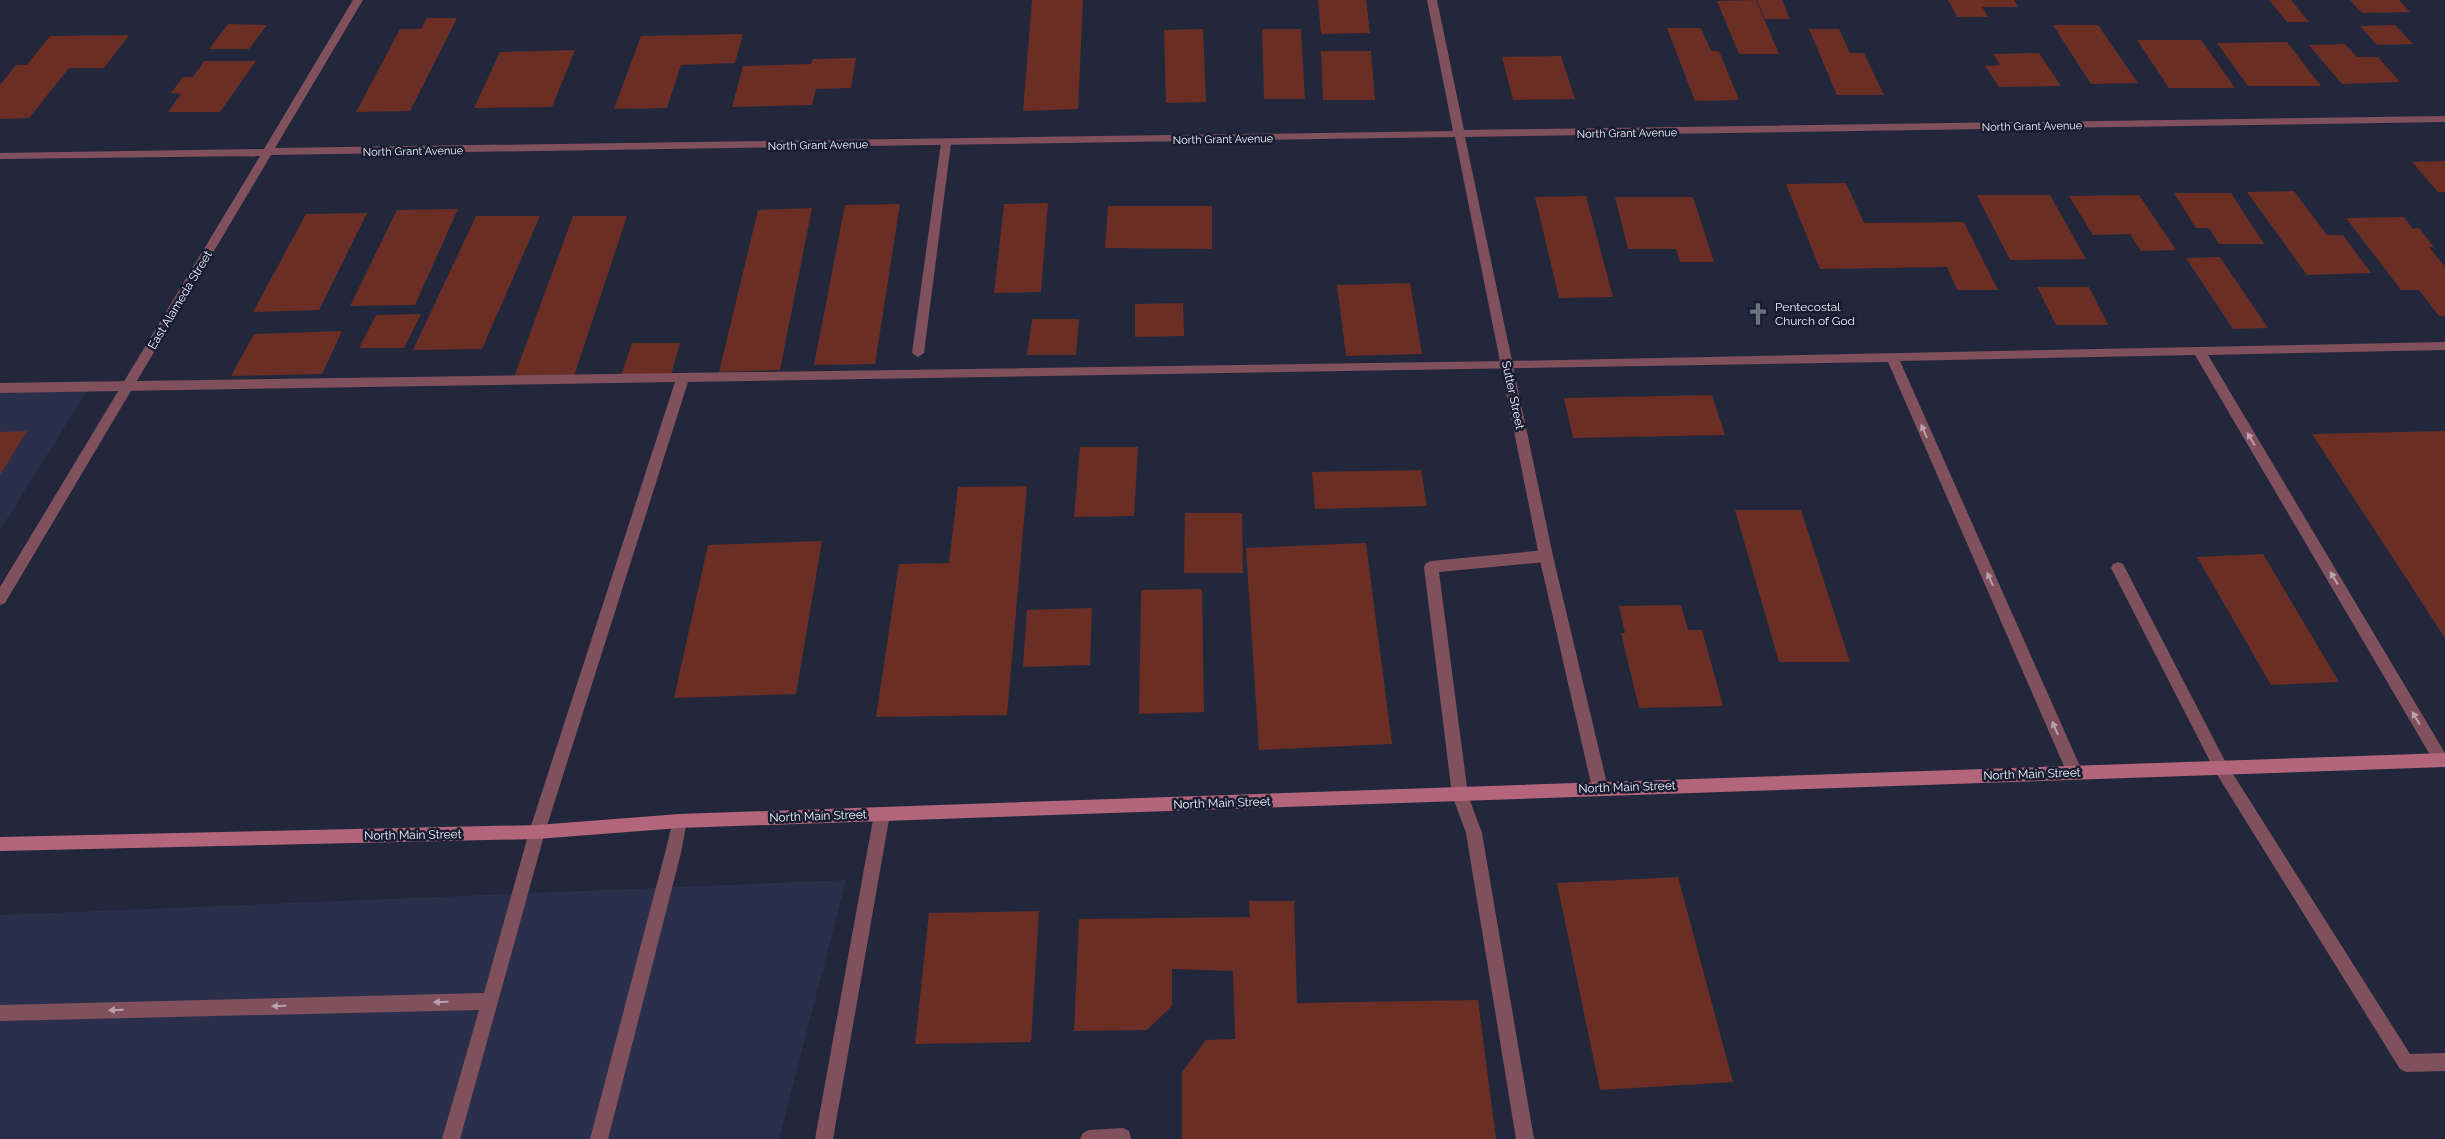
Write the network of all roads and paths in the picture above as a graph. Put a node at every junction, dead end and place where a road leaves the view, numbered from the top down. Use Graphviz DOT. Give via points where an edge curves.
graph roads {
  1 [pos="358,0"];
  2 [pos="1432,0"];
  3 [pos="2445,119"];
  4 [pos="1459,135"];
  5 [pos="946,143"];
  6 [pos="268,153"];
  7 [pos="0,156"];
  8 [pos="2445,346"];
  9 [pos="2199,351"];
  10 [pos="918,353"];
  11 [pos="1892,357"];
  12 [pos="1507,365"];
  13 [pos="683,377"];
  14 [pos="129,385"];
  15 [pos="0,388"];
  16 [pos="1546,556"];
  17 [pos="2118,568"];
  18 [pos="0,599"];
  19 [pos="2443,760"];
  20 [pos="2221,768"];
  21 [pos="2075,772"];
  22 [pos="1600,788"];
  23 [pos="1460,795"];
  24 [pos="882,814"];
  25 [pos="679,821"];
  26 [pos="537,832"];
  27 [pos="0,844"];
  28 [pos="490,1001"];
  29 [pos="0,1013"];
  30 [pos="2445,1062"];
  31 [pos="1123,1137"];
  32 [pos="451,1139"];
  33 [pos="599,1139"];
  34 [pos="824,1139"];
  35 [pos="1089,1139"];
  36 [pos="1525,1139"];
  1 -- 6 [label="street, East Alameda Street"];
  2 -- 4 [label="street, Sutter Street"];
  3 -- 4 [label="street, North Grant Avenue"];
  4 -- 5 [label="street, North Grant Avenue"];
  4 -- 12 [label="street, Sutter Street"];
  5 -- 6 [label="street, North Grant Avenue"];
  5 -- 10 [label="street"];
  6 -- 7 [label="street, North Grant Avenue"];
  6 -- 14 [label="street, East Alameda Street"];
  8 -- 9 [label="street"];
  9 -- 11 [label="street"];
  19 -- 9 [label="street, one-way"];
  11 -- 12 [label="street"];
  21 -- 11 [label="street, one-way"];
  12 -- 13 [label="street"];
  12 -- 16 [label="street, Sutter Street"];
  13 -- 14 [label="street"];
  13 -- 26 [label="street"];
  14 -- 15 [label="street"];
  14 -- 18 [label="street, East Alameda Street"];
  16 -- 22 [label="street, Sutter Street"];
  16 -- 23 [label="street" via="1431,567"];
  17 -- 20 [label="street"];
  19 -- 20 [label="main road, North Main Street"];
  20 -- 21 [label="main road, North Main Street"];
  20 -- 30 [label="street" via="2406,1064"];
  21 -- 22 [label="main road, North Main Street"];
  22 -- 23 [label="main road, North Main Street"];
  23 -- 24 [label="main road, North Main Street"];
  23 -- 36 [label="street" via="1474,833"];
  24 -- 25 [label="main road, North Main Street"];
  24 -- 34 [label="street"];
  25 -- 26 [label="main road, North Main Street"];
  25 -- 33 [label="street"];
  26 -- 27 [label="main road, North Main Street"];
  26 -- 28 [label="street"];
  28 -- 29 [label="street, one-way"];
  28 -- 32 [label="street"];
  31 -- 35 [label="street"];
}
